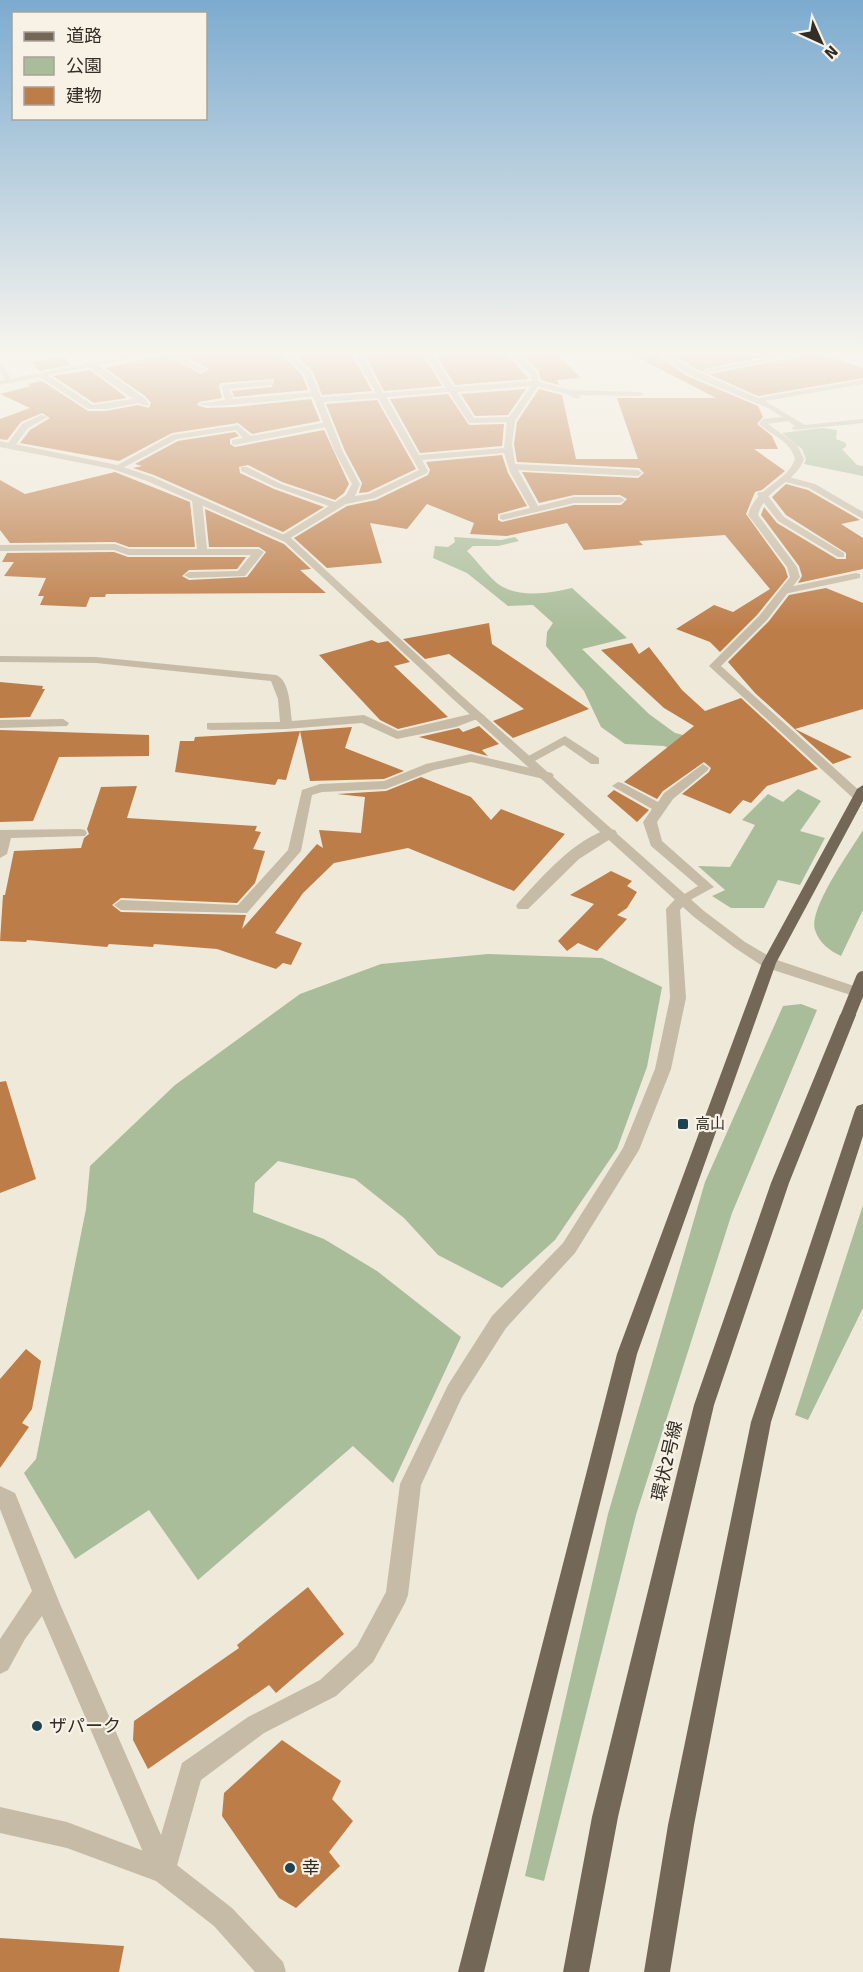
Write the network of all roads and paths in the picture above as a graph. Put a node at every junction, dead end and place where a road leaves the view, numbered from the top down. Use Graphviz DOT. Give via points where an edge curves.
graph roads {
  1 [pos="15,447"];
  2 [pos="157,447"];
  3 [pos="337,447"];
  4 [pos="411,447"];
  5 [pos="794,447"];
  6 [pos="509,450"];
  7 [pos="417,458"];
  8 [pos="636,459"];
  9 [pos="513,467"];
  10 [pos="116,468"];
  11 [pos="244,469"];
  12 [pos="785,479"];
  13 [pos="762,494"];
  14 [pos="197,500"];
  15 [pos="620,500"];
  16 [pos="341,504"];
  17 [pos="535,509"];
  18 [pos="863,516"];
  19 [pos="503,517"];
  20 [pos="284,538"];
  21 [pos="0,548"];
  22 [pos="202,552"];
  23 [pos="841,555"];
  24 [pos="189,575"];
  25 [pos="856,576"];
  26 [pos="784,591"];
  27 [pos="0,659"];
  28 [pos="478,716"];
  29 [pos="63,723"];
  30 [pos="0,724"];
  31 [pos="286,725"];
  32 [pos="211,726"];
  33 [pos="529,759"];
  34 [pos="595,761"];
  35 [pos="703,768"];
  36 [pos="548,776"];
  37 [pos="618,786"];
  38 [pos="860,793"];
  39 [pos="660,808"];
  40 [pos="80,833"];
  41 [pos="610,833"];
  42 [pos="3,834"];
  43 [pos="0,854"];
  44 [pos="683,899"];
  45 [pos="121,905"];
  46 [pos="523,906"];
  47 [pos="770,963"];
  48 [pos="863,978"];
  49 [pos="863,994"];
  50 [pos="863,1110"];
  51 [pos="0,1496"];
  52 [pos="44,1594"];
  53 [pos="0,1662"];
  54 [pos="0,1820"];
  55 [pos="164,1871"];
  56 [pos="273,1972"];
  57 [pos="471,1972"];
  58 [pos="576,1972"];
  59 [pos="657,1972"];
  1 -- 10 [label="street"];
  2 -- 10 [label="street"];
  3 -- 16 [label="street" via="357,484"];
  4 -- 7 [label="street"];
  5 -- 12 [label="street" via="800,459 796,470"];
  6 -- 7 [label="street"];
  6 -- 9 [label="street"];
  7 -- 16 [label="street" via="424,471 372,496"];
  8 -- 9 [label="street" via="638,476"];
  9 -- 17 [label="street"];
  10 -- 14 [label="street"];
  11 -- 16 [label="street" via="274,485"];
  12 -- 13 [label="street"];
  12 -- 18 [label="street" via="812,486"];
  13 -- 23 [label="street" via="781,519"];
  13 -- 26 [label="street" via="753,506 753,515 792,567 795,577"];
  14 -- 20 [label="street"];
  14 -- 22 [label="street"];
  15 -- 17 [label="street" via="574,501"];
  16 -- 20 [label="street"];
  17 -- 19 [label="street"];
  20 -- 28 [label="street"];
  21 -- 22 [label="street" via="115,547 128,552"];
  22 -- 24 [label="street" via="259,552 241,574"];
  25 -- 26 [label="street"];
  26 -- 38 [label="street" via="715,666"];
  27 -- 31 [label="street" via="96,660 276,678 285,699"];
  28 -- 31 [label="street" via="397,735 364,719"];
  28 -- 33 [label="street"];
  29 -- 30 [label="street"];
  31 -- 32 [label="street"];
  33 -- 34 [label="street" via="565,740"];
  33 -- 36 [label="street"];
  35 -- 39 [label="street" via="668,796"];
  36 -- 41 [label="street"];
  36 -- 45 [label="street" via="471,758 430,767 386,785 320,788 306,793 294,851 242,909"];
  37 -- 39 [label="street"];
  38 -- 47 [label="main road"];
  39 -- 44 [label="street" via="650,822 656,843 707,887"];
  40 -- 42 [label="street"];
  41 -- 44 [label="street"];
  41 -- 46 [label="street" via="557,870"];
  42 -- 43 [label="street"];
  44 -- 47 [label="street" via="740,945"];
  44 -- 55 [label="street" via="673,909 676,1009 663,1069 631,1150 569,1248 499,1322 455,1391 411,1484 397,1595 365,1654 328,1688 256,1725 192,1772"];
  47 -- 49 [label="street"];
  47 -- 57 [label="main road" via="627,1354"];
  48 -- 58 [label="main road, 環状2号線, bridge" via="780,1183 704,1405 605,1817"];
  50 -- 59 [label="main road" via="761,1422 681,1825"];
  51 -- 52 [label="street" via="7,1500"];
  52 -- 53 [label="street"];
  52 -- 55 [label="street"];
  54 -- 55 [label="street" via="67,1835"];
  55 -- 56 [label="street" via="223,1917"];
}
